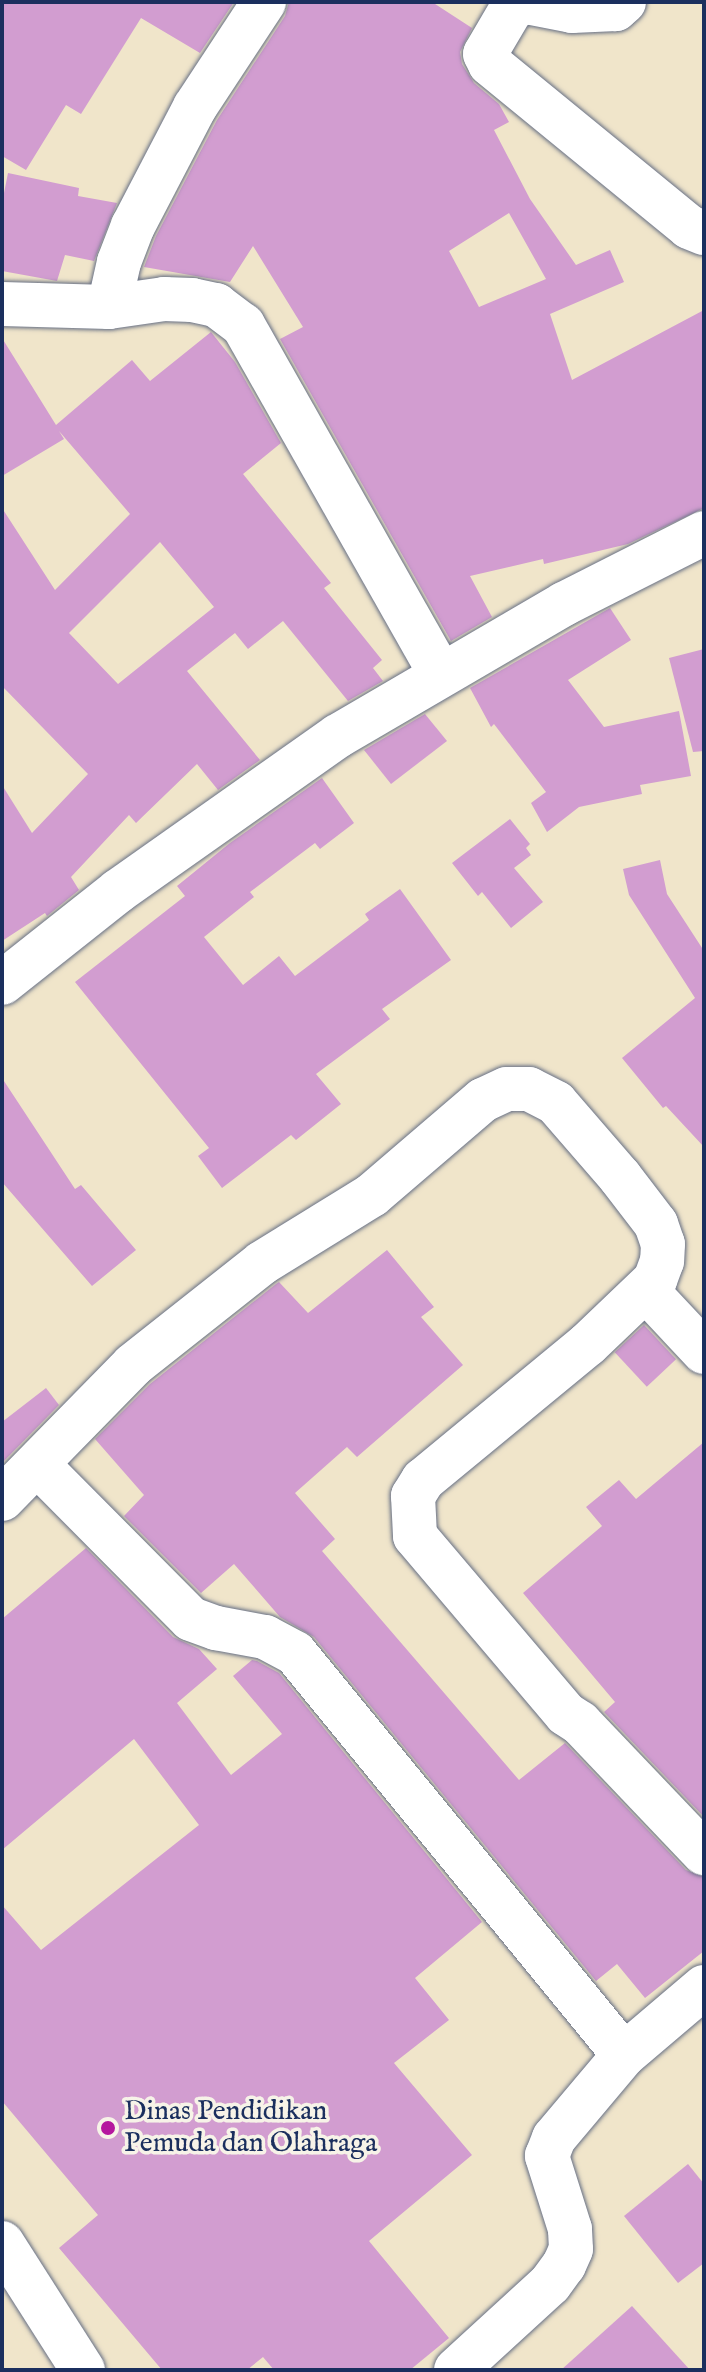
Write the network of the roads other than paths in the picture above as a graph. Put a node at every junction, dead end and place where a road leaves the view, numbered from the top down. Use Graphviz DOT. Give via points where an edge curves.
graph roads {
  1 [pos="264,2"];
  2 [pos="624,2"];
  3 [pos="496,5"];
  4 [pos="704,233"];
  5 [pos="2,304"];
  6 [pos="63,306"];
  7 [pos="109,307"];
  8 [pos="2,336"];
  9 [pos="704,533"];
  10 [pos="440,673"];
  11 [pos="2,983"];
  12 [pos="646,1290"];
  13 [pos="704,1352"];
  14 [pos="37,1464"];
  15 [pos="2,1499"];
  16 [pos="704,1853"];
  17 [pos="704,1987"];
  18 [pos="624,2055"];
  19 [pos="2,2243"];
  20 [pos="83,2370"];
  21 [pos="456,2370"];
  1 -- 7 [label="street" via="195,107 133,226"];
  2 -- 3 [label="street" via="616,9 572,11 526,2"];
  3 -- 4 [label="street" via="485,54 490,64 689,227"];
  5 -- 6 [label="street"];
  6 -- 7 [label="street"];
  6 -- 8 [label="street"];
  7 -- 10 [label="street" via="192,300 216,305 243,325"];
  9 -- 10 [label="street"];
  10 -- 11 [label="street" via="338,736 118,891"];
  12 -- 13 [label="street"];
  12 -- 14 [label="street" via="662,1261 656,1224 556,1103 529,1089 507,1089 483,1100 372,1195 262,1263 133,1365"];
  12 -- 16 [label="street" via="423,1480 413,1496 412,1518 415,1536 429,1556 566,1714"];
  14 -- 15 [label="street"];
  14 -- 18 [label="street" via="191,1619 265,1637 295,1653"];
  17 -- 18 [label="street"];
  18 -- 21 [label="street" via="554,2138 547,2156 570,2229 571,2249 564,2265"];
  19 -- 20 [label="street"];
}
